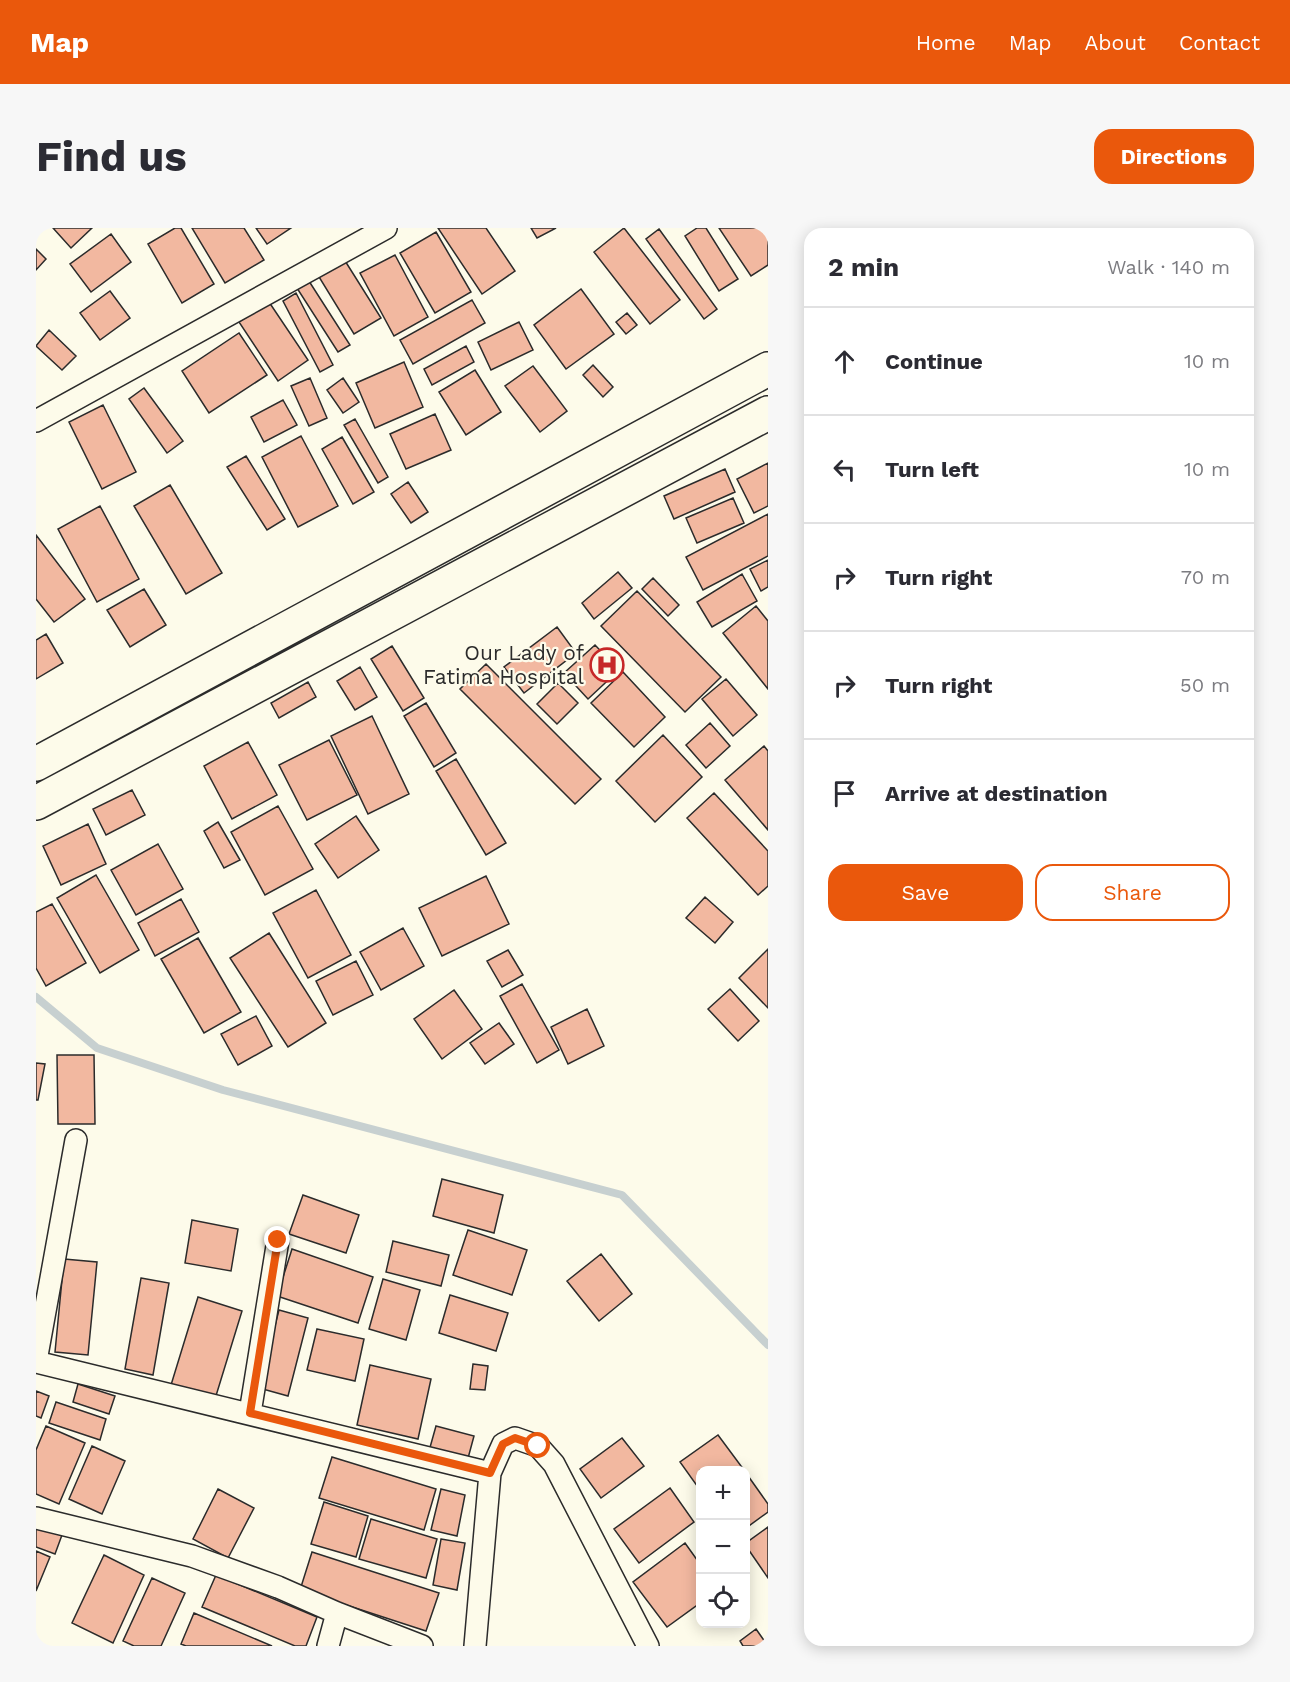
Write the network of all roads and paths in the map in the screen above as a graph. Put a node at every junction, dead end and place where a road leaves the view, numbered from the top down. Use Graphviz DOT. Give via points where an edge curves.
graph roads {
  1 [pos="386,228"];
  2 [pos="768,369"];
  3 [pos="768,413"];
  4 [pos="36,421"];
  5 [pos="36,764"];
  6 [pos="36,803"];
  7 [pos="76,1140"];
  8 [pos="278,1240"];
  9 [pos="36,1362"];
  10 [pos="250,1413"];
  11 [pos="490,1473"];
  12 [pos="36,1518"];
  13 [pos="337,1613"];
  14 [pos="382,1640"];
  15 [pos="328,1646"];
  16 [pos="422,1646"];
  17 [pos="475,1646"];
  18 [pos="648,1646"];
  1 -- 4 [label="street"];
  2 -- 5 [label="main road"];
  3 -- 6 [label="main road"];
  7 -- 9 [label="street"];
  8 -- 10 [label="street"];
  9 -- 10 [label="street"];
  10 -- 11 [label="street"];
  11 -- 17 [label="street"];
  11 -- 18 [label="street" via="503,1444 515,1438 538,1446 554,1464"];
  12 -- 13 [label="street" via="192,1556"];
  13 -- 14 [label="street"];
  13 -- 15 [label="street"];
  14 -- 16 [label="street"];
}
